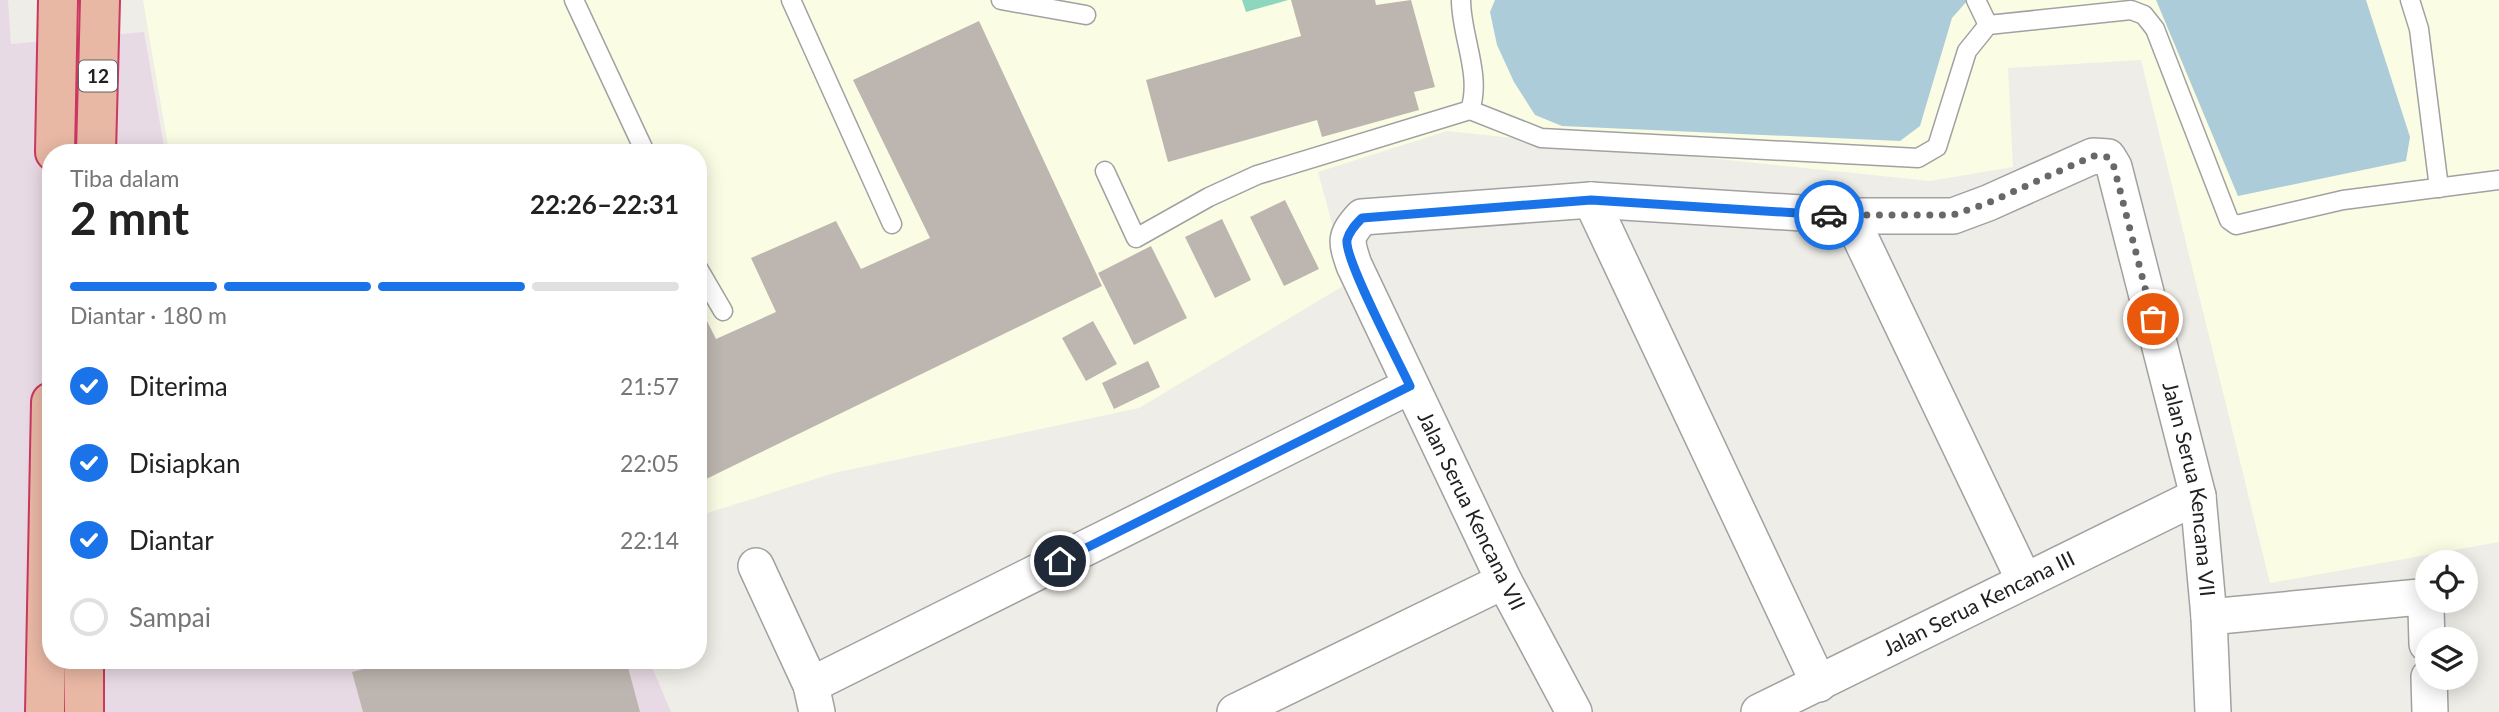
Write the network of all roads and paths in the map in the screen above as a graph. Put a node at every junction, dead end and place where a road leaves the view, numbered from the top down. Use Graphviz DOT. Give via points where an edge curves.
graph roads {
  1 [pos="58,0"];
  2 [pos="100,0"];
  3 [pos="574,0"];
  4 [pos="791,0"];
  5 [pos="1001,0"];
  6 [pos="1461,0"];
  7 [pos="2410,0"];
  8 [pos="1977,3"];
  9 [pos="1086,15"];
  10 [pos="1988,25"];
  11 [pos="1471,110"];
  12 [pos="55,144"];
  13 [pos="96,144"];
  14 [pos="641,144"];
  15 [pos="1105,172"];
  16 [pos="2499,180"];
  17 [pos="2439,188"];
  18 [pos="1591,200"];
  19 [pos="1850,216"];
  20 [pos="892,224"];
  21 [pos="707,283"];
  22 [pos="723,311"];
  23 [pos="1410,386"];
  24 [pos="2198,496"];
  25 [pos="756,566"];
  26 [pos="2024,580"];
  27 [pos="1504,581"];
  28 [pos="2209,617"];
  29 [pos="2427,627"];
  30 [pos="46,669"];
  31 [pos="84,669"];
  32 [pos="1819,684"];
  33 [pos="2429,690"];
  34 [pos="814,699"];
  35 [pos="45,712"];
  36 [pos="84,712"];
  37 [pos="1235,712"];
  38 [pos="1574,712"];
  39 [pos="1759,712"];
  40 [pos="2213,712"];
  41 [pos="2430,712"];
  1 -- 12 [label="highway, 12"];
  2 -- 13 [label="highway, 12"];
  3 -- 14 [label="lane"];
  4 -- 20 [label="lane"];
  5 -- 9 [label="lane"];
  6 -- 11 [label="lane" via="1476,95"];
  7 -- 17 [label="lane"];
  8 -- 10 [label="lane"];
  10 -- 11 [label="lane" via="1967,51 1937,147 1918,158 1541,138"];
  10 -- 17 [label="lane" via="2131,10 2144,15 2155,29 2229,220 2236,225 2343,200"];
  11 -- 15 [label="lane" via="1257,175 1136,238"];
  16 -- 17 [label="lane"];
  18 -- 19 [label="street, Jalan Serua Kencana VII"];
  18 -- 23 [label="street, Jalan Serua Kencana VII" via="1362,218 1346,243"];
  18 -- 32 [label="street"];
  19 -- 24 [label="street, Jalan Serua Kencana VII" via="1953,215 2093,156 2108,157"];
  19 -- 26 [label="street"];
  21 -- 22 [label="lane"];
  23 -- 27 [label="street, Jalan Serua Kencana VII"];
  23 -- 34 [label="street"];
  24 -- 26 [label="street, Jalan Serua Kencana III"];
  24 -- 28 [label="street, Jalan Serua Kencana VII"];
  25 -- 34 [label="street"];
  26 -- 32 [label="street, Jalan Serua Kencana III"];
  27 -- 37 [label="street"];
  27 -- 38 [label="street, Jalan Serua Kencana VII"];
  28 -- 29 [label="street" via="2420,597 2426,608"];
  28 -- 40 [label="street, Jalan Serua Kencana VII"];
  30 -- 35 [label="highway"];
  31 -- 36 [label="highway"];
  32 -- 39 [label="street, Jalan Serua Kencana III"];
  33 -- 41 [label="street"];
}
